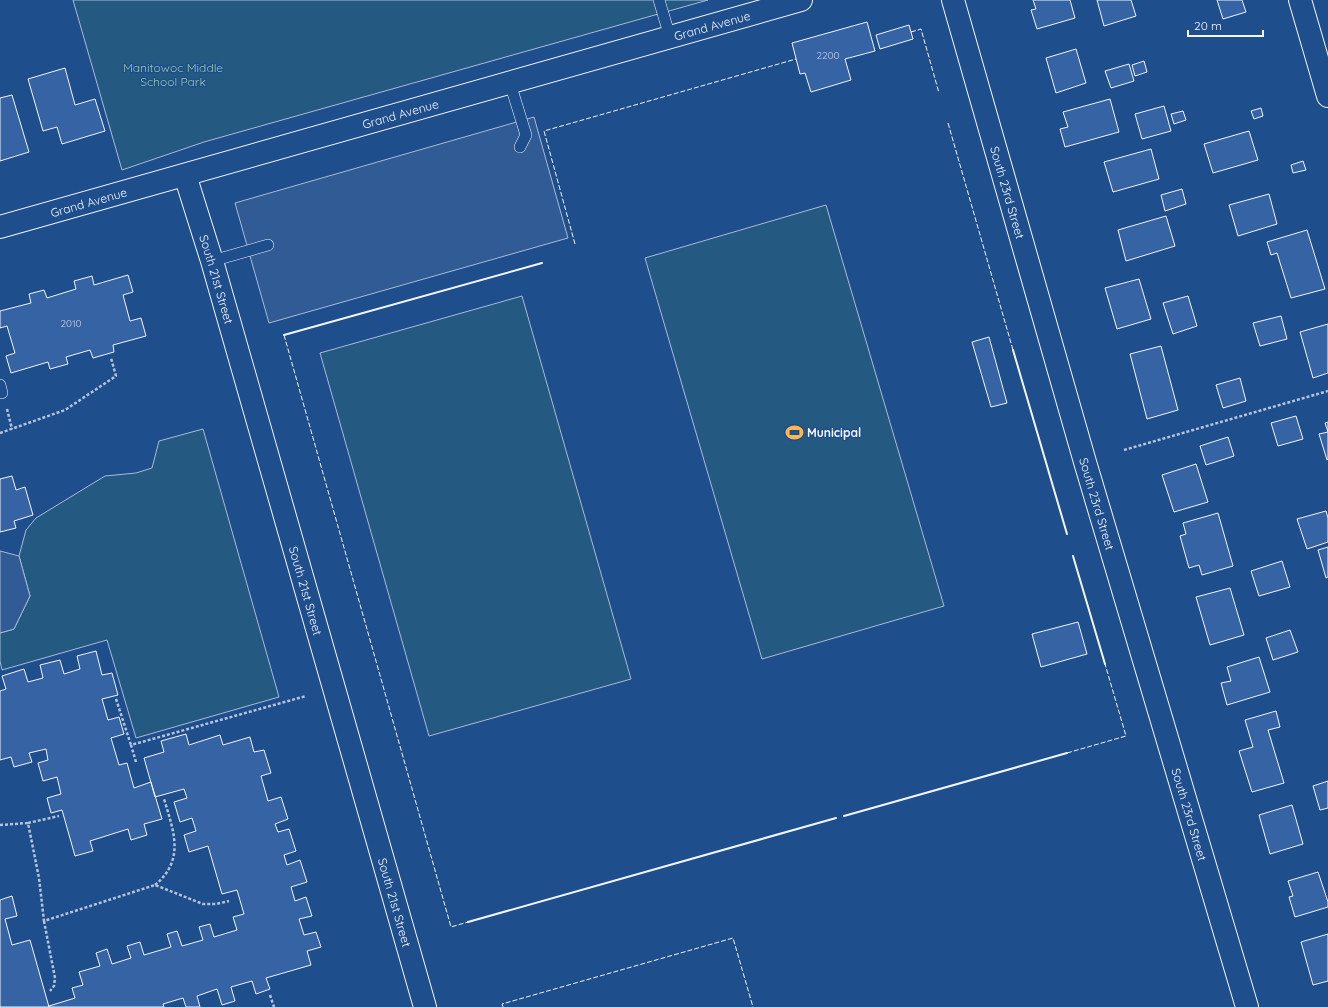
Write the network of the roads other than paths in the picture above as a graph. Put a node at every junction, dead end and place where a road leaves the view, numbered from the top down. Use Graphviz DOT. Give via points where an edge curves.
graph roads {
  1 [pos="659,0"];
  2 [pos="801,0"];
  3 [pos="952,0"];
  4 [pos="1300,0"];
  5 [pos="670,37"];
  6 [pos="510,83"];
  7 [pos="1328,96"];
  8 [pos="520,147"];
  9 [pos="185,175"];
  10 [pos="0,227"];
  11 [pos="268,245"];
  12 [pos="212,262"];
  13 [pos="425,1007"];
  14 [pos="1247,1007"];
  1 -- 5 [label="lane"];
  2 -- 5 [label="street, Grand Avenue"];
  3 -- 14 [label="street, South 23rd Street" via="1085,462"];
  4 -- 7 [label="street"];
  5 -- 6 [label="street, Grand Avenue"];
  6 -- 8 [label="lane" via="526,135"];
  6 -- 9 [label="street, Grand Avenue"];
  9 -- 10 [label="street, Grand Avenue"];
  9 -- 12 [label="street, South 21st Street"];
  11 -- 12 [label="lane"];
  12 -- 13 [label="street, South 21st Street"];
}
